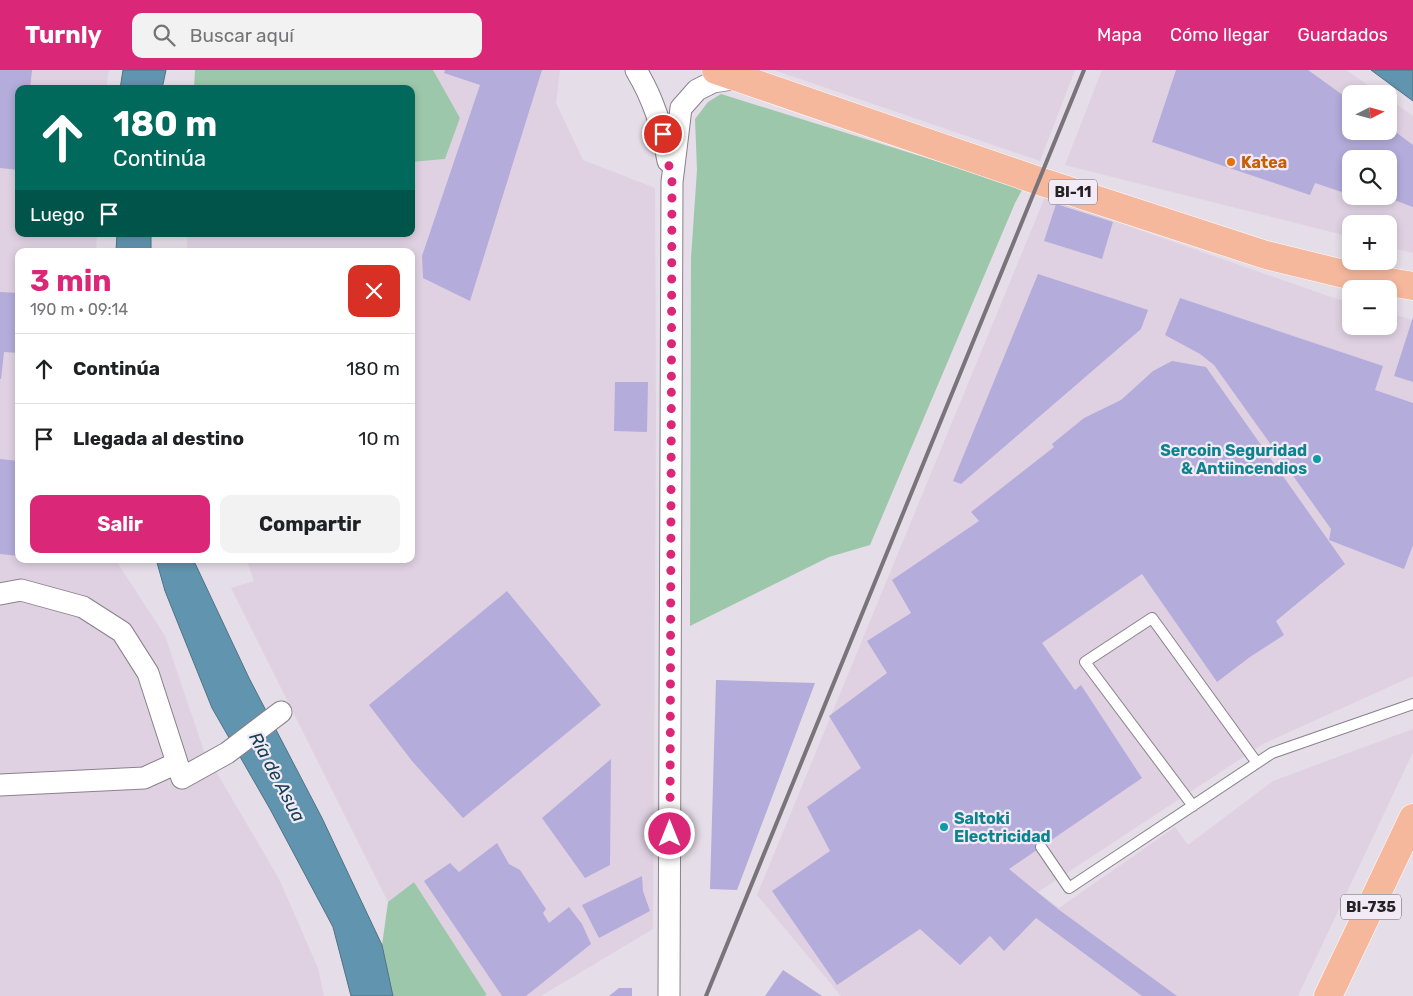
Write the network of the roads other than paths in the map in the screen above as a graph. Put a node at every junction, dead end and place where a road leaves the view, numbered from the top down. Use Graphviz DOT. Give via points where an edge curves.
graph roads {
  1 [pos="636,70"];
  2 [pos="727,74"];
  3 [pos="672,182"];
  4 [pos="1413,286"];
  5 [pos="0,594"];
  6 [pos="1413,704"];
  7 [pos="281,712"];
  8 [pos="177,763"];
  9 [pos="1257,763"];
  10 [pos="0,785"];
  11 [pos="1192,806"];
  12 [pos="1413,818"];
  13 [pos="1041,846"];
  14 [pos="669,996"];
  15 [pos="1328,996"];
  1 -- 3 [label="street" via="649,92 663,134"];
  2 -- 3 [label="street" via="697,90 681,108"];
  2 -- 4 [label="main road, BI-11" via="1266,255 1352,276"];
  3 -- 14 [label="street"];
  5 -- 8 [label="street" via="21,590 83,607 122,632 148,673"];
  6 -- 9 [label="lane" via="1272,753"];
  7 -- 8 [label="street" via="227,753 182,778"];
  8 -- 10 [label="street" via="144,778"];
  9 -- 11 [label="lane"];
  9 -- 11 [label="lane" via="1152,618 1085,662"];
  11 -- 13 [label="lane" via="1069,888"];
  12 -- 15 [label="main road, BI-735"];
}
